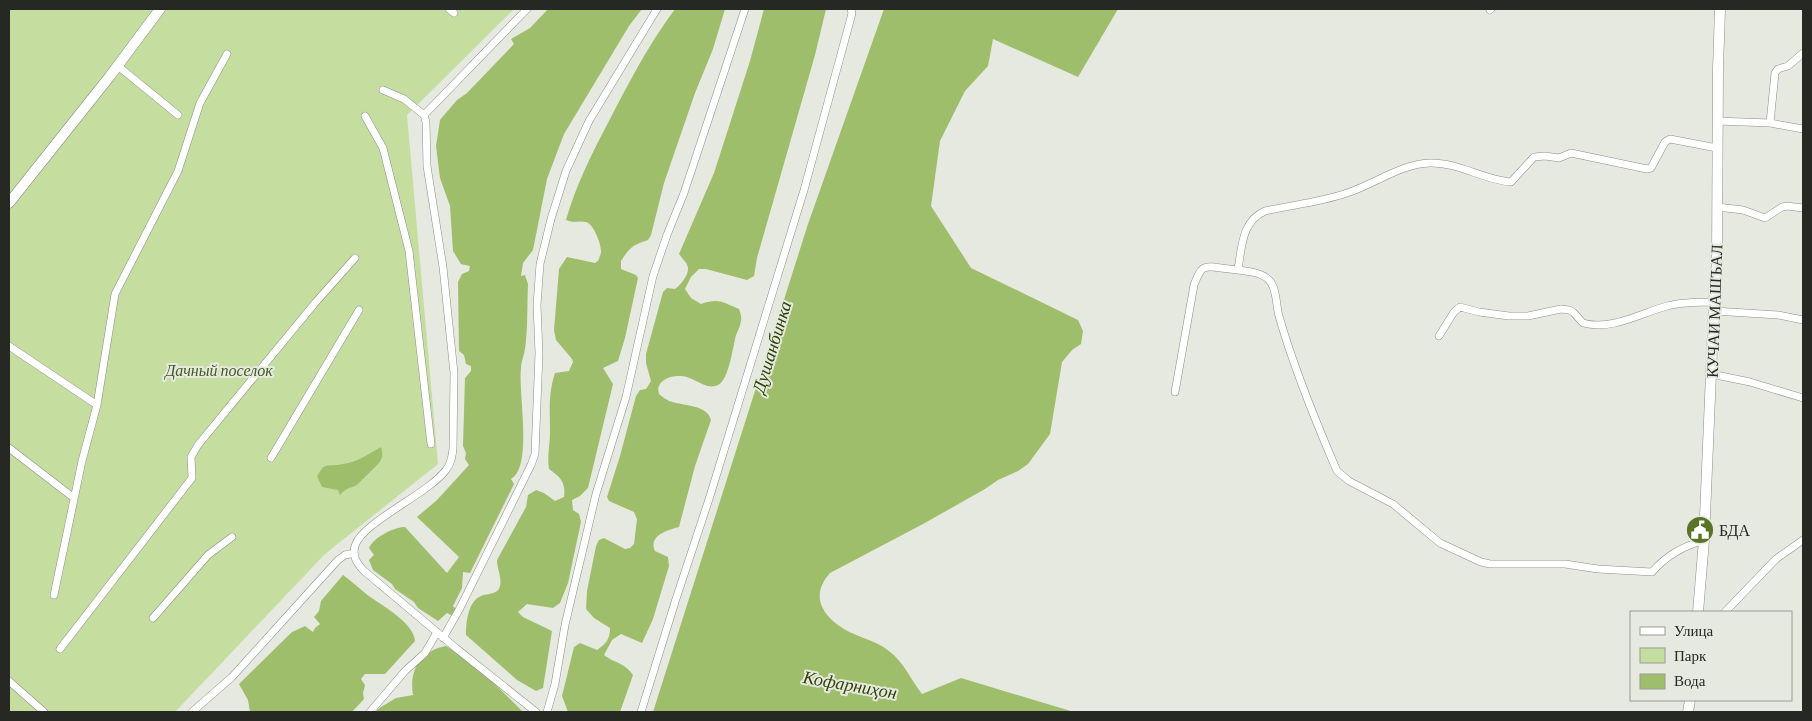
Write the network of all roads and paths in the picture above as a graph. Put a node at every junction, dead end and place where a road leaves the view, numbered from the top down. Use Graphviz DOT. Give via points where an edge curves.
graph roads {
  1 [pos="160,9"];
  2 [pos="527,9"];
  3 [pos="656,9"];
  4 [pos="745,9"];
  5 [pos="851,9"];
  6 [pos="1720,9"];
  7 [pos="227,54"];
  8 [pos="1803,54"];
  9 [pos="118,66"];
  10 [pos="384,90"];
  11 [pos="178,115"];
  12 [pos="424,115"];
  13 [pos="365,116"];
  14 [pos="1717,122"];
  15 [pos="1770,123"];
  16 [pos="1803,129"];
  17 [pos="1717,148"];
  18 [pos="9,203"];
  19 [pos="1717,207"];
  20 [pos="1803,208"];
  21 [pos="355,258"];
  22 [pos="1238,269"];
  23 [pos="1714,306"];
  24 [pos="359,310"];
  25 [pos="1803,320"];
  26 [pos="1439,336"];
  27 [pos="9,346"];
  28 [pos="1711,374"];
  29 [pos="1175,392"];
  30 [pos="1803,398"];
  31 [pos="97,404"];
  32 [pos="431,444"];
  33 [pos="9,448"];
  34 [pos="271,458"];
  35 [pos="74,498"];
  36 [pos="232,537"];
  37 [pos="1704,540"];
  38 [pos="1803,540"];
  39 [pos="354,553"];
  40 [pos="54,595"];
  41 [pos="1698,611"];
  42 [pos="1726,611"];
  43 [pos="153,618"];
  44 [pos="437,632"];
  45 [pos="443,638"];
  46 [pos="60,649"];
  47 [pos="9,681"];
  48 [pos="44,712"];
  49 [pos="192,712"];
  50 [pos="370,712"];
  51 [pos="536,712"];
  52 [pos="547,712"];
  53 [pos="640,712"];
  1 -- 9 [label="main road"];
  2 -- 12 [label="street"];
  3 -- 45 [label="street" via="589,121 566,171 540,264 535,454"];
  4 -- 52 [label="street" via="654,276 626,397 596,494"];
  5 -- 53 [label="street" via="804,190"];
  6 -- 14 [label="main road, КУЧАИ МАШЪАЛ"];
  7 -- 31 [label="street" via="200,102 178,171 114,294"];
  8 -- 15 [label="street" via="1775,73"];
  9 -- 11 [label="street"];
  9 -- 18 [label="main road"];
  10 -- 12 [label="street" via="404,99"];
  12 -- 39 [label="street" via="427,166 443,267 454,373 453,449 451,461 439,478 360,536"];
  13 -- 32 [label="street" via="383,148 409,251"];
  14 -- 15 [label="street"];
  14 -- 17 [label="main road, КУЧАИ МАШЪАЛ"];
  15 -- 16 [label="street"];
  17 -- 19 [label="main road, КУЧАИ МАШЪАЛ"];
  17 -- 22 [label="street" via="1668,140 1651,168 1647,169 1571,153 1559,158 1538,156 1511,182 1435,163 1414,166 1376,179 1349,193 1257,214 1246,229"];
  19 -- 20 [label="street" via="1743,210 1765,218 1782,207"];
  19 -- 23 [label="main road, КУЧАИ МАШЪАЛ"];
  21 -- 46 [label="street" via="198,445 191,457 192,478"];
  22 -- 29 [label="street" via="1208,265 1200,271 1194,285"];
  22 -- 37 [label="street" via="1266,277 1272,284 1296,369 1337,471 1392,504 1440,543 1490,564 1565,564 1652,572 1676,551"];
  23 -- 25 [label="street"];
  23 -- 26 [label="street" via="1680,303 1626,321 1596,324 1583,323 1569,310 1509,316 1460,307"];
  23 -- 28 [label="main road, КУЧАИ МАШЪАЛ"];
  24 -- 34 [label="street"];
  27 -- 31 [label="street"];
  28 -- 30 [label="street"];
  28 -- 37 [label="main road, КУЧАИ МАШЪАЛ"];
  31 -- 35 [label="street"];
  33 -- 35 [label="street"];
  35 -- 40 [label="street"];
  36 -- 43 [label="street" via="208,555"];
  37 -- 41 [label="main road, КУЧАИ МАШЪАЛ"];
  38 -- 42 [label="street" via="1776,559"];
  39 -- 44 [label="street" via="363,570"];
  39 -- 49 [label="street" via="338,560 232,676"];
  44 -- 45 [label="street"];
  44 -- 50 [label="street" via="425,652"];
  45 -- 51 [label="street"];
  47 -- 48 [label="street"];
}
